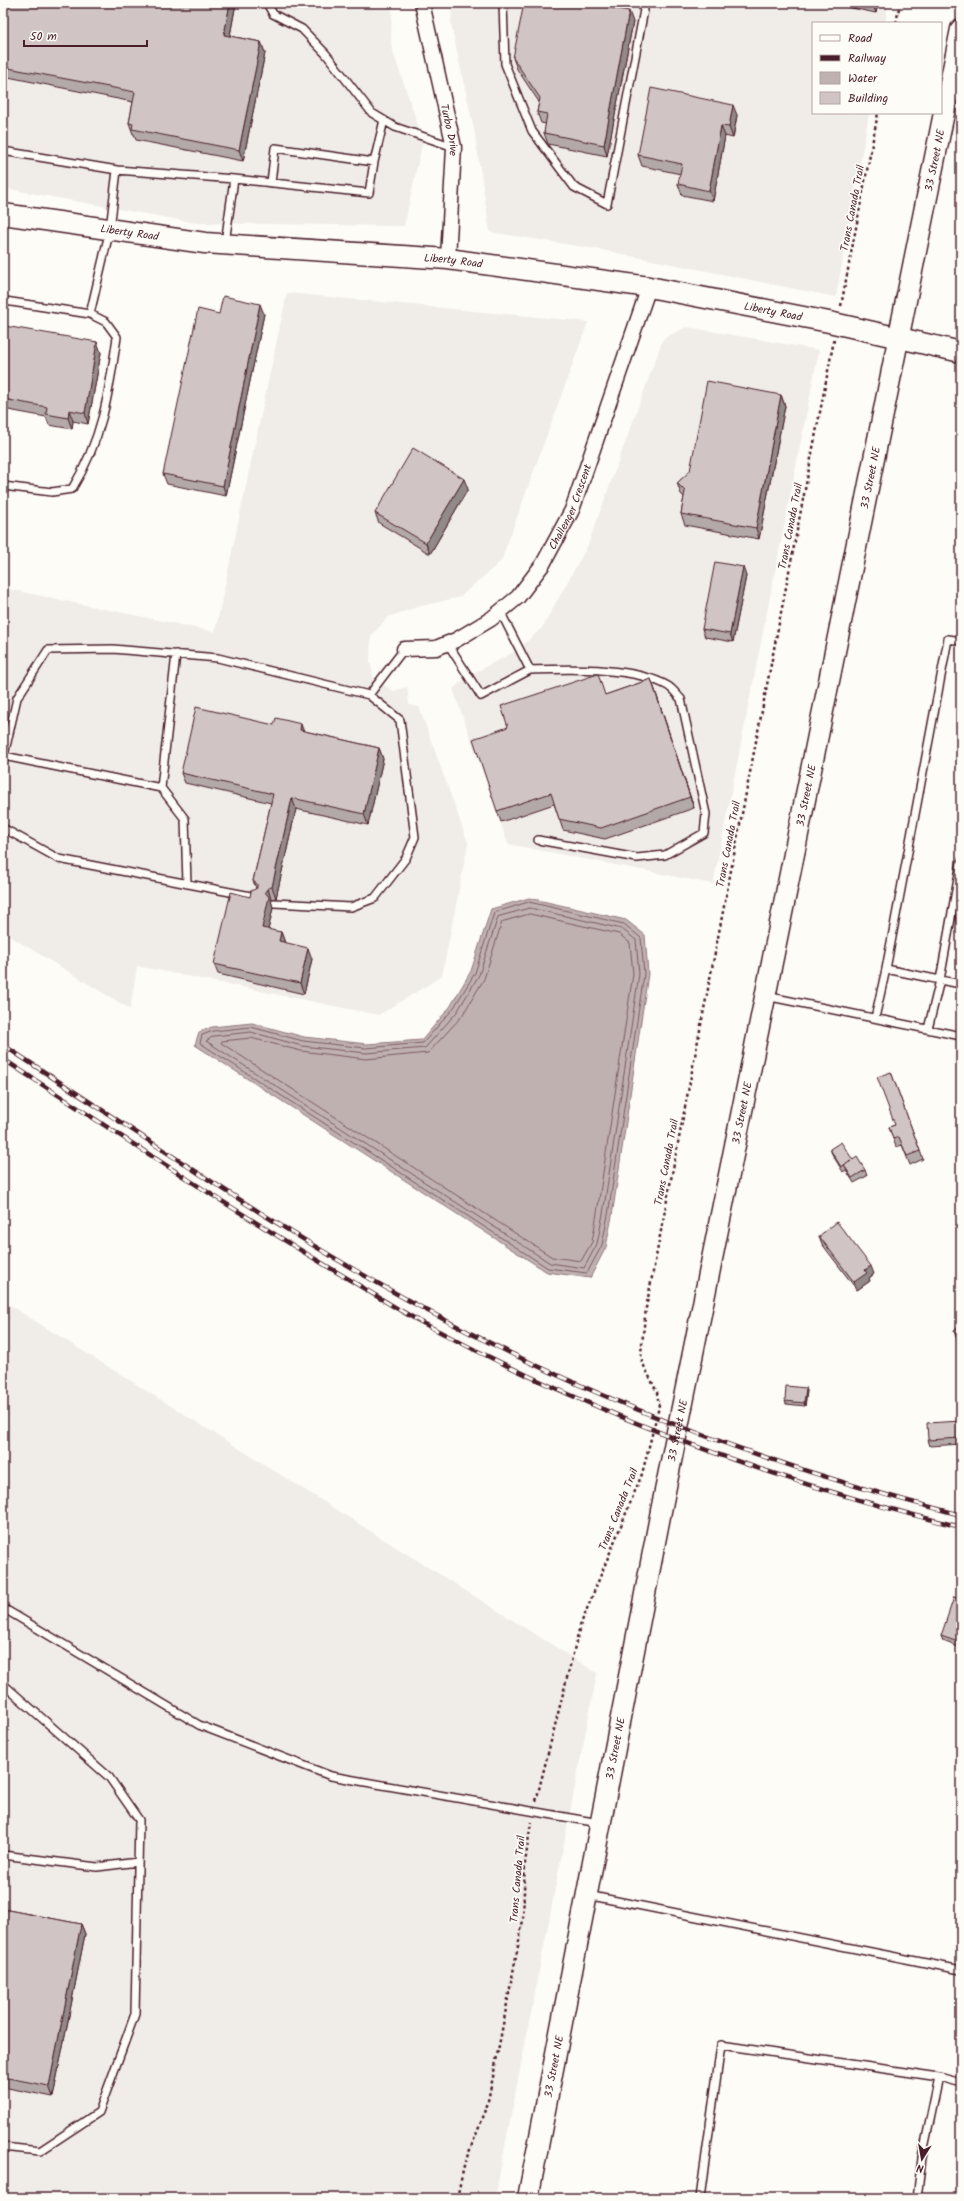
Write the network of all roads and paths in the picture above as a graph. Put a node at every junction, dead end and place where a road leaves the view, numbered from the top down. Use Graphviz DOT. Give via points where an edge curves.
graph roads {
  1 [pos="267,3"];
  2 [pos="422,3"];
  3 [pos="503,3"];
  4 [pos="641,3"];
  5 [pos="900,3"];
  6 [pos="896,22"];
  7 [pos="961,29"];
  8 [pos="878,114"];
  9 [pos="384,120"];
  10 [pos="454,147"];
  11 [pos="3,151"];
  12 [pos="374,162"];
  13 [pos="116,170"];
  14 [pos="234,179"];
  15 [pos="270,183"];
  16 [pos="3,214"];
  17 [pos="110,230"];
  18 [pos="225,244"];
  19 [pos="448,259"];
  20 [pos="650,287"];
  21 [pos="3,302"];
  22 [pos="90,314"];
  23 [pos="837,324"];
  24 [pos="898,338"];
  25 [pos="961,352"];
  26 [pos="3,486"];
  27 [pos="500,611"];
  28 [pos="961,641"];
  29 [pos="448,644"];
  30 [pos="404,649"];
  31 [pos="176,654"];
  32 [pos="530,670"];
  33 [pos="369,695"];
  34 [pos="3,758"];
  35 [pos="160,788"];
  36 [pos="3,828"];
  37 [pos="538,840"];
  38 [pos="961,862"];
  39 [pos="187,884"];
  40 [pos="256,898"];
  41 [pos="274,903"];
  42 [pos="886,969"];
  43 [pos="940,980"];
  44 [pos="961,984"];
  45 [pos="764,995"];
  46 [pos="875,1018"];
  47 [pos="928,1029"];
  48 [pos="961,1036"];
  49 [pos="3,1608"];
  50 [pos="3,1684"];
  51 [pos="534,1810"];
  52 [pos="601,1823"];
  53 [pos="3,1855"];
  54 [pos="138,1862"];
  55 [pos="587,1895"];
  56 [pos="961,1970"];
  57 [pos="939,2078"];
  58 [pos="961,2083"];
  59 [pos="3,2147"];
  60 [pos="457,2198"];
  61 [pos="528,2198"];
  62 [pos="700,2198"];
  63 [pos="917,2198"];
  1 -- 9 [label="lane" via="273,14 302,29 326,54 372,113"];
  2 -- 10 [label="street, Turbo Drive"];
  3 -- 4 [label="lane" via="505,64 532,130 574,187 607,204 644,10"];
  5 -- 6 [label="path"];
  7 -- 24 [label="street, 33 Street NE"];
  8 -- 23 [label="path, Trans Canada Trail"];
  9 -- 10 [label="lane" via="395,127"];
  9 -- 12 [label="lane"];
  10 -- 19 [label="street, Turbo Drive"];
  11 -- 13 [label="lane"];
  12 -- 15 [label="lane" via="369,192"];
  12 -- 15 [label="lane" via="275,148"];
  13 -- 14 [label="lane"];
  13 -- 17 [label="lane"];
  14 -- 15 [label="lane"];
  14 -- 18 [label="lane"];
  16 -- 17 [label="street, Liberty Road"];
  17 -- 18 [label="street, Liberty Road"];
  17 -- 22 [label="lane"];
  18 -- 19 [label="street, Liberty Road"];
  19 -- 20 [label="street, Liberty Road"];
  20 -- 23 [label="street, Liberty Road"];
  20 -- 27 [label="street, Challenger Crescent" via="572,510 543,564 518,597"];
  21 -- 22 [label="lane"];
  22 -- 26 [label="lane" via="106,322 117,337 100,430 85,467 72,490 52,492"];
  23 -- 24 [label="street, Liberty Road"];
  23 -- 51 [label="path, Trans Canada Trail" via="646,1308 642,1362 657,1392 659,1407 642,1474 580,1626"];
  24 -- 25 [label="street, Liberty Road"];
  24 -- 45 [label="street, 33 Street NE"];
  27 -- 29 [label="street, Challenger Crescent"];
  27 -- 32 [label="lane"];
  28 -- 42 [label="lane" via="948,639"];
  29 -- 30 [label="street, Challenger Crescent" via="436,648"];
  29 -- 32 [label="lane" via="481,696"];
  30 -- 33 [label="lane"];
  31 -- 33 [label="lane" via="218,658"];
  31 -- 34 [label="lane" via="113,649 48,650 17,698"];
  31 -- 35 [label="lane"];
  32 -- 37 [label="lane" via="587,668 642,677 668,687 681,699 706,814 704,833 666,855 637,858"];
  33 -- 41 [label="lane" via="400,720 415,837 406,858 375,898 351,907"];
  34 -- 35 [label="lane"];
  35 -- 39 [label="lane" via="185,819"];
  36 -- 39 [label="lane" via="59,859"];
  38 -- 43 [label="lane"];
  39 -- 40 [label="lane"];
  42 -- 43 [label="lane"];
  42 -- 46 [label="lane"];
  43 -- 44 [label="lane"];
  43 -- 47 [label="lane"];
  45 -- 46 [label="lane"];
  45 -- 52 [label="street, 33 Street NE"];
  46 -- 47 [label="lane"];
  47 -- 48 [label="lane"];
  49 -- 51 [label="lane" via="199,1725 331,1776"];
  50 -- 54 [label="lane" via="109,1777 139,1820"];
  51 -- 52 [label="lane"];
  51 -- 60 [label="path, Trans Canada Trail" via="525,1863 523,1920 493,2077 486,2110 465,2162"];
  52 -- 55 [label="street, 33 Street NE"];
  53 -- 54 [label="lane" via="97,1867"];
  54 -- 59 [label="lane" via="135,2014 99,2112 40,2152"];
  55 -- 56 [label="lane"];
  55 -- 61 [label="street, 33 Street NE"];
  57 -- 58 [label="lane"];
  57 -- 62 [label="lane" via="721,2045"];
  57 -- 63 [label="lane" via="922,2158"];
}
